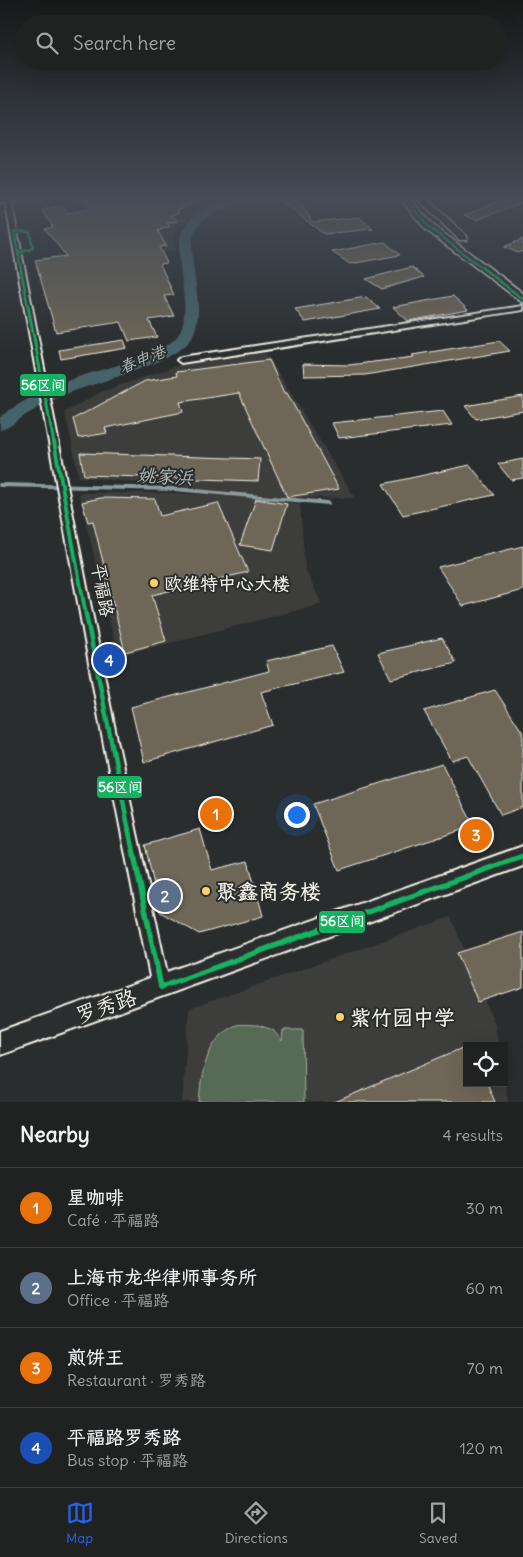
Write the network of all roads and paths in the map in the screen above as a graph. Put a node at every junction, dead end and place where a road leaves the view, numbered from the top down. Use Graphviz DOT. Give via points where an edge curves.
graph roads {
  1 [pos="18,249"];
  2 [pos="458,249"];
  3 [pos="523,299"];
  4 [pos="523,308"];
  5 [pos="181,360"];
  6 [pos="523,856"];
  7 [pos="162,987"];
  8 [pos="0,1043"];
  1 -- 7 [label="street, 平福路" via="109,736"];
  2 -- 3 [label="main road"];
  4 -- 5 [label="street"];
  6 -- 7 [label="street, 罗秀路"];
  7 -- 8 [label="street, 罗秀路"];
}
